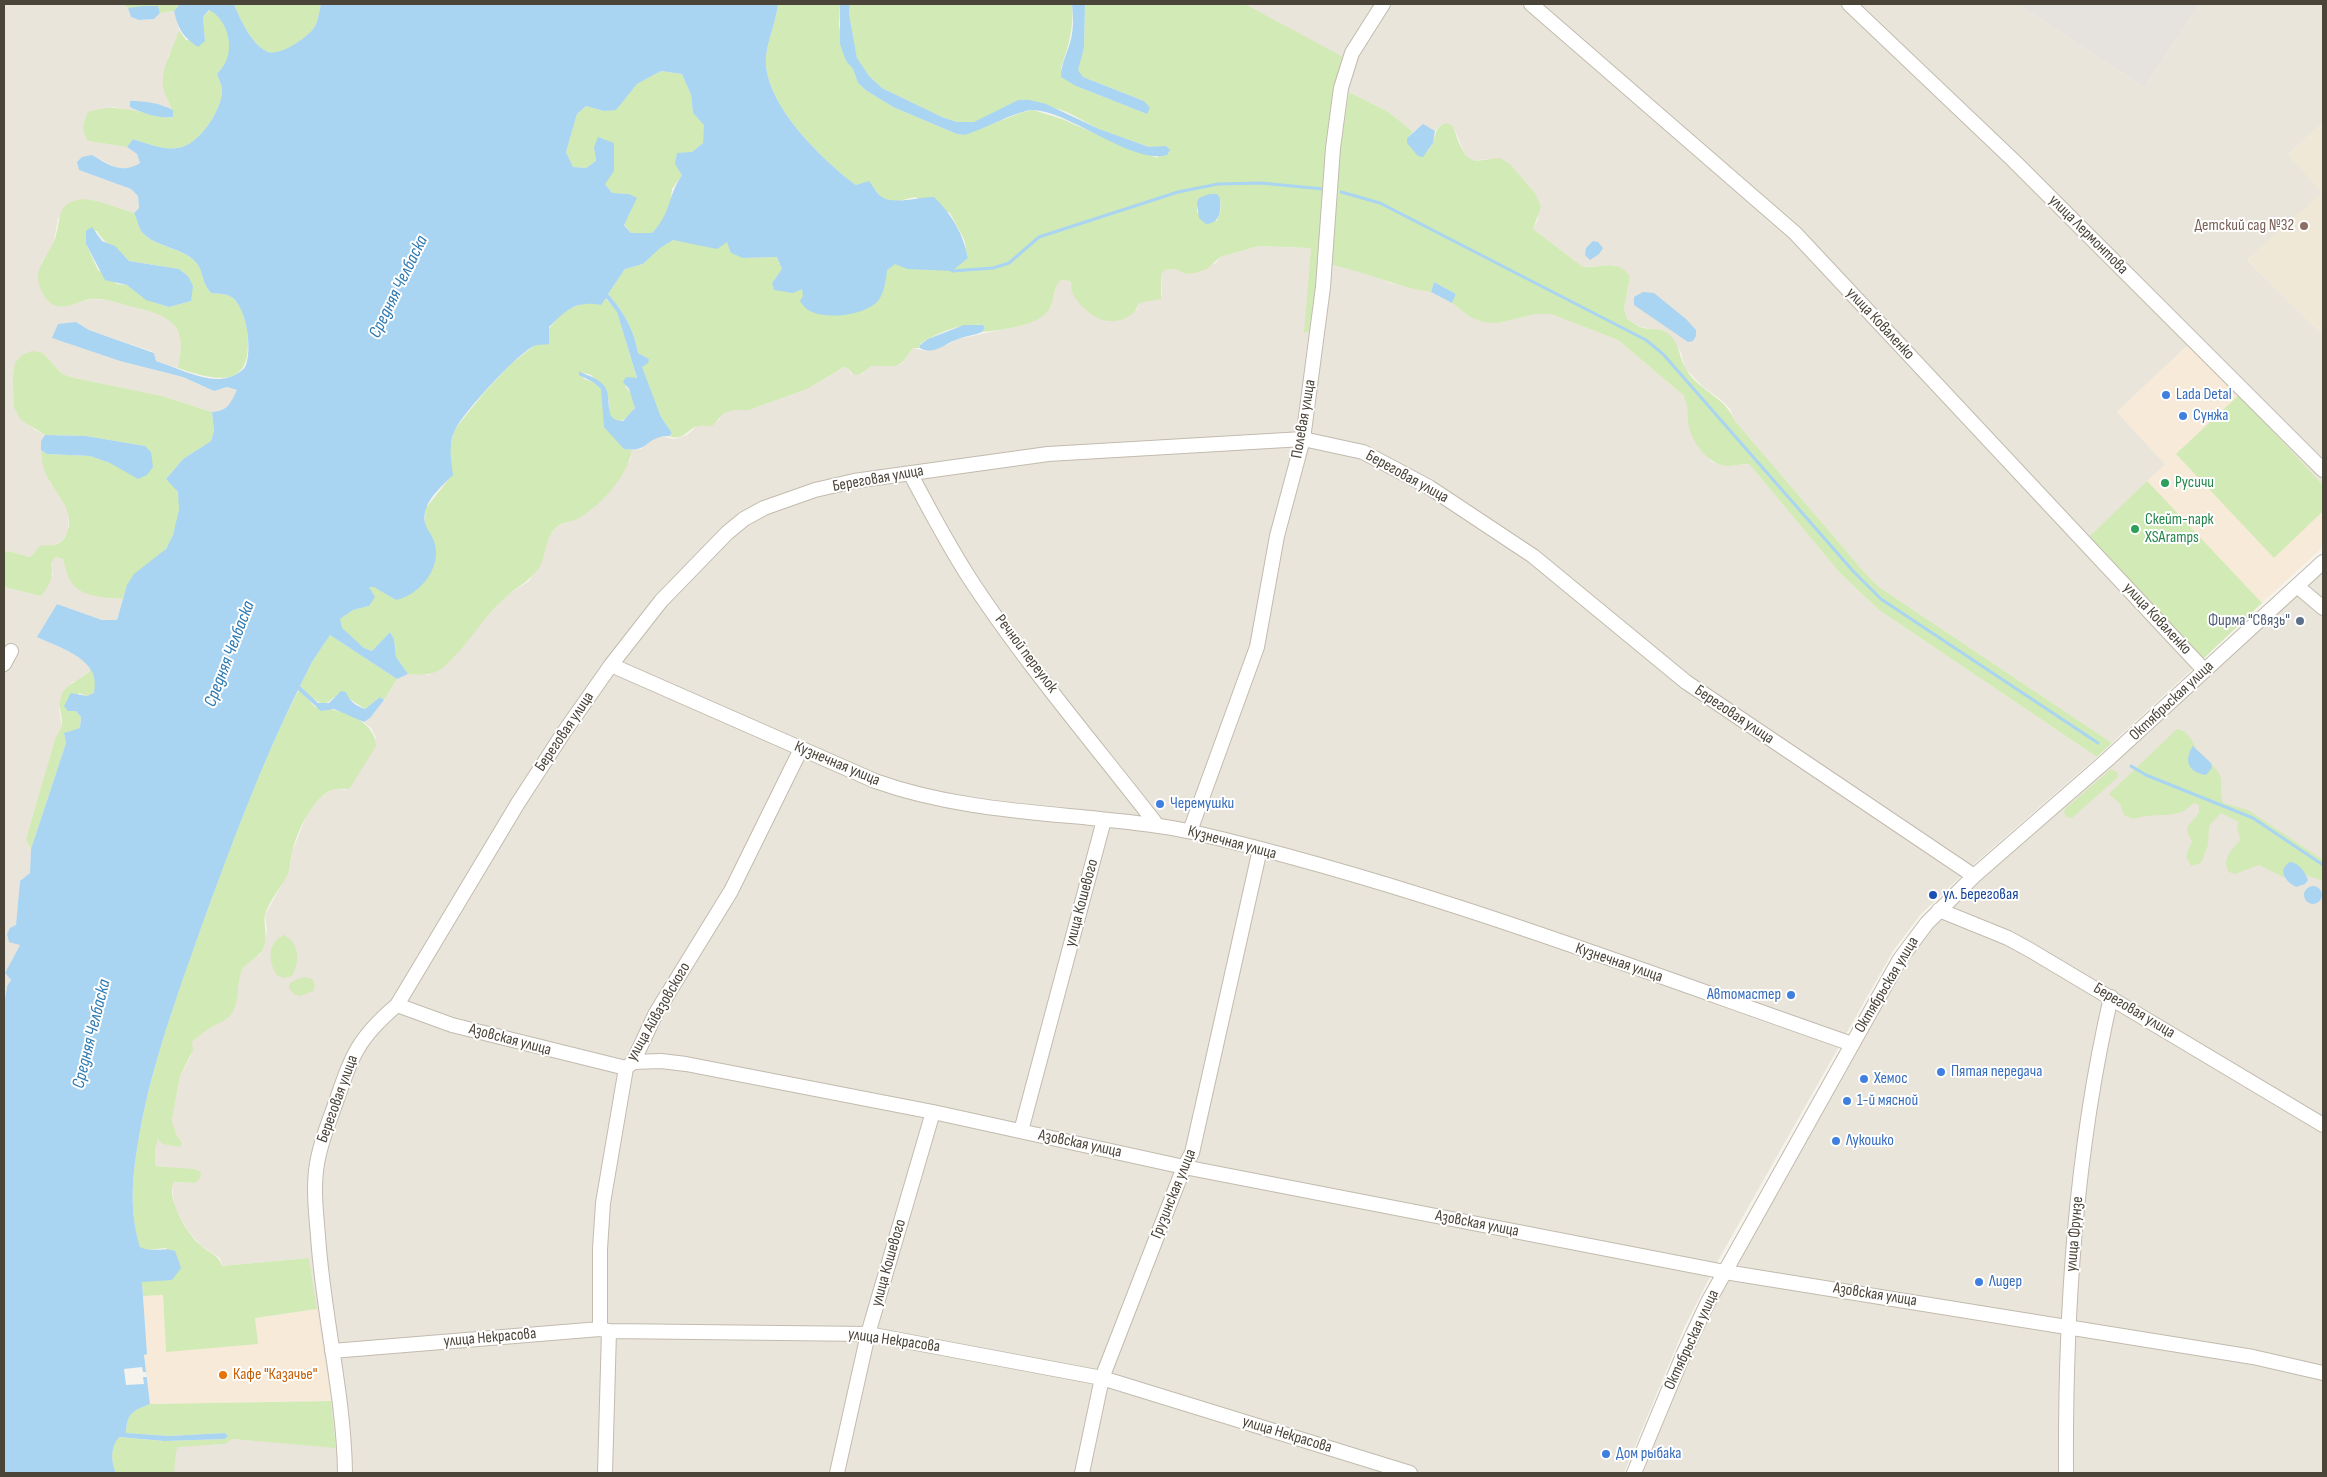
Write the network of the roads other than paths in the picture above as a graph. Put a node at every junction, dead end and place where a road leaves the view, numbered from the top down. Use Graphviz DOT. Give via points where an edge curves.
graph roads {
  1 [pos="1383,4"];
  2 [pos="1531,4"];
  3 [pos="1848,4"];
  4 [pos="1303,439"];
  5 [pos="2323,470"];
  6 [pos="910,473"];
  7 [pos="2323,562"];
  8 [pos="2297,586"];
  9 [pos="2323,608"];
  10 [pos="11,651"];
  11 [pos="4,664"];
  12 [pos="611,665"];
  13 [pos="2204,670"];
  14 [pos="801,748"];
  15 [pos="1104,820"];
  16 [pos="1157,825"];
  17 [pos="1190,831"];
  18 [pos="1260,849"];
  19 [pos="1974,876"];
  20 [pos="1939,910"];
  21 [pos="2111,997"];
  22 [pos="396,1005"];
  23 [pos="1852,1044"];
  24 [pos="630,1065"];
  25 [pos="933,1112"];
  26 [pos="2323,1125"];
  27 [pos="1021,1131"];
  28 [pos="1184,1167"];
  29 [pos="1725,1272"];
  30 [pos="2067,1326"];
  31 [pos="605,1330"];
  32 [pos="868,1334"];
  33 [pos="332,1351"];
  34 [pos="2323,1373"];
  35 [pos="1102,1378"];
  36 [pos="1373,1468"];
  37 [pos="346,1473"];
  38 [pos="605,1473"];
  39 [pos="837,1473"];
  40 [pos="1082,1473"];
  41 [pos="1410,1473"];
  42 [pos="1634,1473"];
  43 [pos="2066,1473"];
  1 -- 4 [label="street, Полевая улица" via="1352,54 1341,88 1333,148 1324,287"];
  2 -- 13 [label="street, улица Коваленко" via="1795,233"];
  3 -- 5 [label="street, улица Лермонтова" via="2014,160"];
  4 -- 6 [label="street, Береговая улица" via="1048,454"];
  4 -- 17 [label="street, Полевая улица" via="1277,536 1256,647"];
  4 -- 19 [label="street, Береговая улица" via="1363,452 1429,487 1533,556 1686,682"];
  6 -- 12 [label="street, Береговая улица" via="793,496 744,519 661,601"];
  6 -- 16 [label="street, Речной переулок" via="972,581 1028,660"];
  7 -- 8 [label="street, Октябрьская улица"];
  8 -- 9 [label="street"];
  8 -- 13 [label="street, Октябрьская улица"];
  10 -- 11 [label="street"];
  12 -- 14 [label="street, Кузнечная улица"];
  12 -- 22 [label="street, Береговая улица" via="518,804"];
  13 -- 19 [label="street, Октябрьская улица"];
  14 -- 15 [label="street, Кузнечная улица" via="875,781 923,796 998,809"];
  14 -- 24 [label="street, улица Айвазовского" via="731,891 656,1013"];
  15 -- 16 [label="street, Кузнечная улица"];
  15 -- 27 [label="street, улица Кошевого"];
  16 -- 17 [label="street, Кузнечная улица"];
  17 -- 18 [label="street, Кузнечная улица"];
  18 -- 23 [label="street, Кузнечная улица" via="1403,890"];
  18 -- 28 [label="street, Грузинская улица" via="1192,1153"];
  19 -- 20 [label="street, Октябрьская улица"];
  20 -- 21 [label="street, Береговая улица" via="2008,938"];
  20 -- 23 [label="street, Октябрьская улица" via="1900,960"];
  21 -- 26 [label="street, Береговая улица"];
  21 -- 30 [label="street, улица Фрунзе" via="2098,1053 2083,1154"];
  22 -- 24 [label="street, Азовская улица" via="452,1025"];
  22 -- 33 [label="street, Береговая улица" via="373,1025 354,1054 317,1164 320,1270"];
  23 -- 29 [label="street, Октябрьская улица"];
  24 -- 25 [label="street, Азовская улица" via="686,1064"];
  24 -- 31 [label="street, улица Айвазовского" via="601,1223"];
  25 -- 27 [label="street, Азовская улица"];
  25 -- 32 [label="street, улица Кошевого"];
  27 -- 28 [label="street, Азовская улица"];
  28 -- 29 [label="street, Азовская улица"];
  28 -- 35 [label="street, Грузинская улица"];
  29 -- 30 [label="street, Азовская улица"];
  29 -- 42 [label="street, Октябрьская улица" via="1684,1352"];
  30 -- 34 [label="street, Азовская улица" via="2253,1357"];
  30 -- 43 [label="street, улица Фрунзе"];
  31 -- 32 [label="street, улица Некрасова"];
  31 -- 33 [label="street, улица Некрасова"];
  31 -- 38 [label="street, улица Айвазовского"];
  32 -- 35 [label="street, улица Некрасова"];
  32 -- 39 [label="street, улица Кошевого"];
  33 -- 37 [label="street, Береговая улица"];
  35 -- 36 [label="street, улица Некрасова"];
  35 -- 40 [label="street, Грузинская улица"];
  36 -- 41 [label="street, улица Некрасова"];
}
